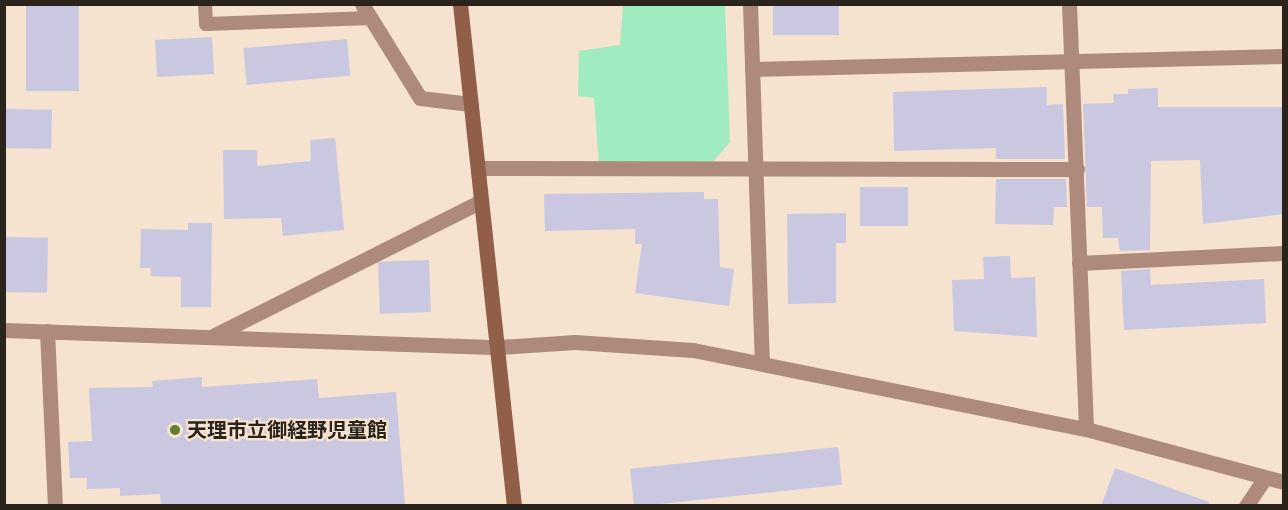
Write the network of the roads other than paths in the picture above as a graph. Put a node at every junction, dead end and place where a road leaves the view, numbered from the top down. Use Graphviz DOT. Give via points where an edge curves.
graph roads {
  1 [pos="204,4"];
  2 [pos="362,4"];
  3 [pos="460,4"];
  4 [pos="750,4"];
  5 [pos="1069,4"];
  6 [pos="371,18"];
  7 [pos="1284,56"];
  8 [pos="1073,65"];
  9 [pos="752,69"];
  10 [pos="471,104"];
  11 [pos="478,168"];
  12 [pos="756,168"];
  13 [pos="1077,169"];
  14 [pos="481,201"];
  15 [pos="1284,253"];
  16 [pos="1079,263"];
  17 [pos="4,330"];
  18 [pos="47,331"];
  19 [pos="211,336"];
  20 [pos="499,347"];
  21 [pos="762,364"];
  22 [pos="1086,429"];
  23 [pos="1265,478"];
  24 [pos="1284,482"];
  25 [pos="55,506"];
  26 [pos="514,506"];
  27 [pos="1246,506"];
  1 -- 6 [label="lane" via="206,24"];
  2 -- 6 [label="street"];
  3 -- 10 [label="street"];
  4 -- 9 [label="street"];
  5 -- 8 [label="street"];
  6 -- 10 [label="street" via="420,98"];
  7 -- 8 [label="street"];
  8 -- 9 [label="street"];
  8 -- 13 [label="street"];
  9 -- 12 [label="street"];
  10 -- 11 [label="street"];
  11 -- 12 [label="street"];
  11 -- 14 [label="street"];
  12 -- 13 [label="street"];
  12 -- 21 [label="street"];
  13 -- 16 [label="street"];
  14 -- 19 [label="street"];
  14 -- 20 [label="street"];
  15 -- 16 [label="street"];
  16 -- 22 [label="street"];
  17 -- 18 [label="street"];
  18 -- 19 [label="street"];
  18 -- 25 [label="street"];
  19 -- 20 [label="street"];
  20 -- 21 [label="street" via="575,342 634,345"];
  20 -- 26 [label="street"];
  21 -- 22 [label="street"];
  22 -- 23 [label="street"];
  23 -- 24 [label="street"];
  23 -- 27 [label="street"];
}
